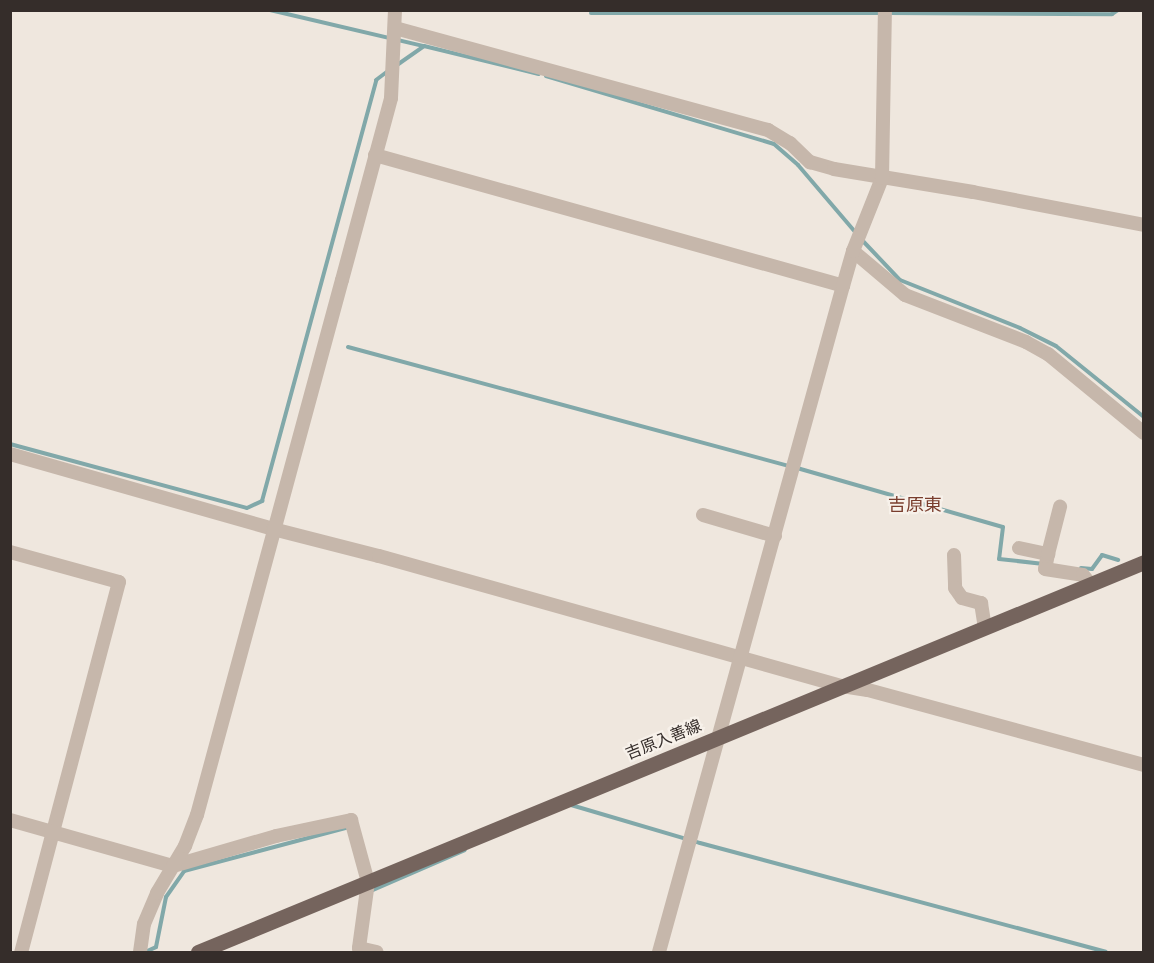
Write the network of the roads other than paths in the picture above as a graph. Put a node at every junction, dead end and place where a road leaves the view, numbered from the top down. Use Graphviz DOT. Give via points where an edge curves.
graph roads {
  1 [pos="395,10"];
  2 [pos="885,10"];
  3 [pos="395,28"];
  4 [pos="375,155"];
  5 [pos="882,178"];
  6 [pos="1143,225"];
  7 [pos="853,251"];
  8 [pos="843,286"];
  9 [pos="1143,433"];
  10 [pos="10,454"];
  11 [pos="1060,507"];
  12 [pos="703,515"];
  13 [pos="273,530"];
  14 [pos="775,536"];
  15 [pos="1019,548"];
  16 [pos="10,552"];
  17 [pos="1048,554"];
  18 [pos="954,555"];
  19 [pos="1143,562"];
  20 [pos="1090,584"];
  21 [pos="985,627"];
  22 [pos="742,657"];
  23 [pos="842,686"];
  24 [pos="719,738"];
  25 [pos="1143,765"];
  26 [pos="10,820"];
  27 [pos="52,832"];
  28 [pos="173,866"];
  29 [pos="368,882"];
  30 [pos="358,950"];
  31 [pos="21,952"];
  32 [pos="140,952"];
  33 [pos="198,952"];
  34 [pos="377,952"];
  35 [pos="659,952"];
  1 -- 3 [label="street"];
  2 -- 5 [label="street"];
  3 -- 4 [label="street" via="391,98"];
  3 -- 5 [label="street" via="768,130 810,162"];
  4 -- 8 [label="street"];
  4 -- 13 [label="street"];
  5 -- 6 [label="street"];
  5 -- 7 [label="street"];
  7 -- 8 [label="street"];
  7 -- 9 [label="street" via="905,295 1048,354"];
  8 -- 14 [label="street"];
  10 -- 13 [label="street"];
  11 -- 17 [label="street"];
  12 -- 14 [label="street"];
  13 -- 22 [label="street"];
  13 -- 28 [label="street" via="197,814"];
  14 -- 22 [label="street"];
  15 -- 17 [label="street"];
  16 -- 27 [label="street" via="119,582"];
  17 -- 20 [label="street" via="1045,569 1083,575"];
  18 -- 21 [label="street" via="955,588 962,598 981,603"];
  19 -- 20 [label="main road, 吉原入善線"];
  20 -- 21 [label="main road, 吉原入善線"];
  21 -- 23 [label="main road, 吉原入善線"];
  22 -- 23 [label="street"];
  22 -- 24 [label="street"];
  23 -- 24 [label="main road, 吉原入善線"];
  23 -- 25 [label="street"];
  24 -- 29 [label="main road, 吉原入善線"];
  24 -- 35 [label="street"];
  26 -- 27 [label="street"];
  27 -- 28 [label="street"];
  27 -- 31 [label="street"];
  28 -- 29 [label="street" via="265,839 351,820"];
  28 -- 32 [label="street" via="144,924"];
  29 -- 30 [label="street"];
  29 -- 33 [label="main road, 吉原入善線"];
  30 -- 34 [label="street"];
}
